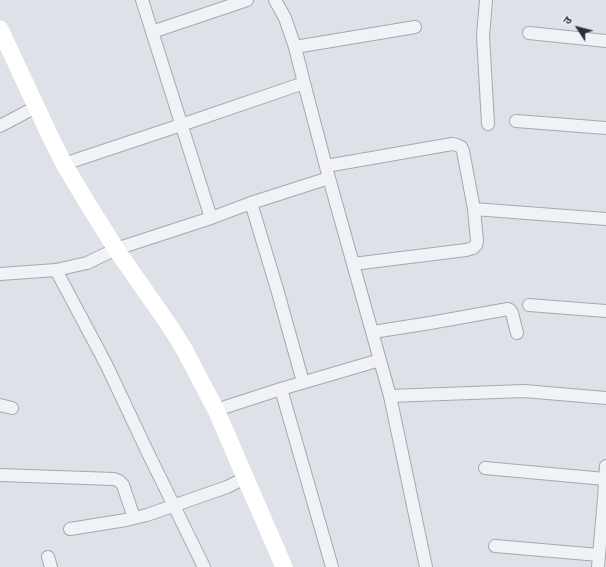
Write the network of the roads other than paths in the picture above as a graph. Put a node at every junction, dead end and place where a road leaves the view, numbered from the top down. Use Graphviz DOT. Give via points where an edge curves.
graph roads {
  1 [pos="142,0"];
  2 [pos="247,0"];
  3 [pos="275,0"];
  4 [pos="486,0"];
  5 [pos="415,27"];
  6 [pos="0,29"];
  7 [pos="152,32"];
  8 [pos="529,33"];
  9 [pos="606,41"];
  10 [pos="295,47"];
  11 [pos="5,51"];
  12 [pos="304,83"];
  13 [pos="36,107"];
  14 [pos="516,122"];
  15 [pos="6,123"];
  16 [pos="488,124"];
  17 [pos="181,125"];
  18 [pos="606,128"];
  19 [pos="64,164"];
  20 [pos="327,172"];
  21 [pos="251,203"];
  22 [pos="474,210"];
  23 [pos="211,218"];
  24 [pos="606,219"];
  25 [pos="116,249"];
  26 [pos="353,264"];
  27 [pos="56,270"];
  28 [pos="0,274"];
  29 [pos="529,305"];
  30 [pos="606,310"];
  31 [pos="372,332"];
  32 [pos="517,333"];
  33 [pos="380,360"];
  34 [pos="303,382"];
  35 [pos="281,389"];
  36 [pos="390,396"];
  37 [pos="606,398"];
  38 [pos="216,410"];
  39 [pos="606,466"];
  40 [pos="486,468"];
  41 [pos="0,475"];
  42 [pos="245,478"];
  43 [pos="605,479"];
  44 [pos="605,498"];
  45 [pos="173,505"];
  46 [pos="134,518"];
  47 [pos="70,529"];
  48 [pos="495,546"];
  49 [pos="599,555"];
  50 [pos="204,567"];
  51 [pos="284,567"];
  52 [pos="332,567"];
  53 [pos="426,567"];
  54 [pos="598,567"];
  1 -- 7 [label="street"];
  2 -- 7 [label="street"];
  3 -- 10 [label="street" via="285,18"];
  4 -- 16 [label="street" via="483,36"];
  5 -- 10 [label="street"];
  6 -- 11 [label="street"];
  7 -- 17 [label="street"];
  8 -- 9 [label="street"];
  10 -- 12 [label="street"];
  11 -- 13 [label="street"];
  12 -- 17 [label="street"];
  12 -- 20 [label="street"];
  13 -- 15 [label="street"];
  13 -- 19 [label="street"];
  14 -- 18 [label="street"];
  17 -- 19 [label="street"];
  17 -- 23 [label="street"];
  19 -- 25 [label="street"];
  20 -- 21 [label="street"];
  20 -- 22 [label="street" via="457,145 463,151"];
  20 -- 26 [label="street"];
  21 -- 23 [label="street"];
  21 -- 34 [label="street"];
  22 -- 24 [label="street"];
  22 -- 26 [label="street" via="478,240 473,248"];
  23 -- 25 [label="street"];
  25 -- 27 [label="street" via="92,260"];
  25 -- 38 [label="street" via="171,328"];
  26 -- 31 [label="street"];
  27 -- 28 [label="street"];
  27 -- 45 [label="street" via="106,364"];
  29 -- 30 [label="street"];
  31 -- 32 [label="street" via="508,309 512,313"];
  31 -- 33 [label="street"];
  33 -- 34 [label="street"];
  33 -- 36 [label="street"];
  34 -- 35 [label="street"];
  35 -- 38 [label="street"];
  35 -- 52 [label="street"];
  36 -- 37 [label="street" via="524,391"];
  36 -- 53 [label="street"];
  38 -- 42 [label="street"];
  39 -- 43 [label="street"];
  40 -- 43 [label="street"];
  41 -- 46 [label="street" via="114,478 122,485"];
  42 -- 45 [label="street" via="227,487"];
  42 -- 51 [label="street"];
  43 -- 44 [label="street"];
  44 -- 49 [label="street"];
  45 -- 46 [label="street"];
  45 -- 50 [label="street"];
  46 -- 47 [label="street"];
  48 -- 49 [label="street"];
  49 -- 54 [label="street"];
}
